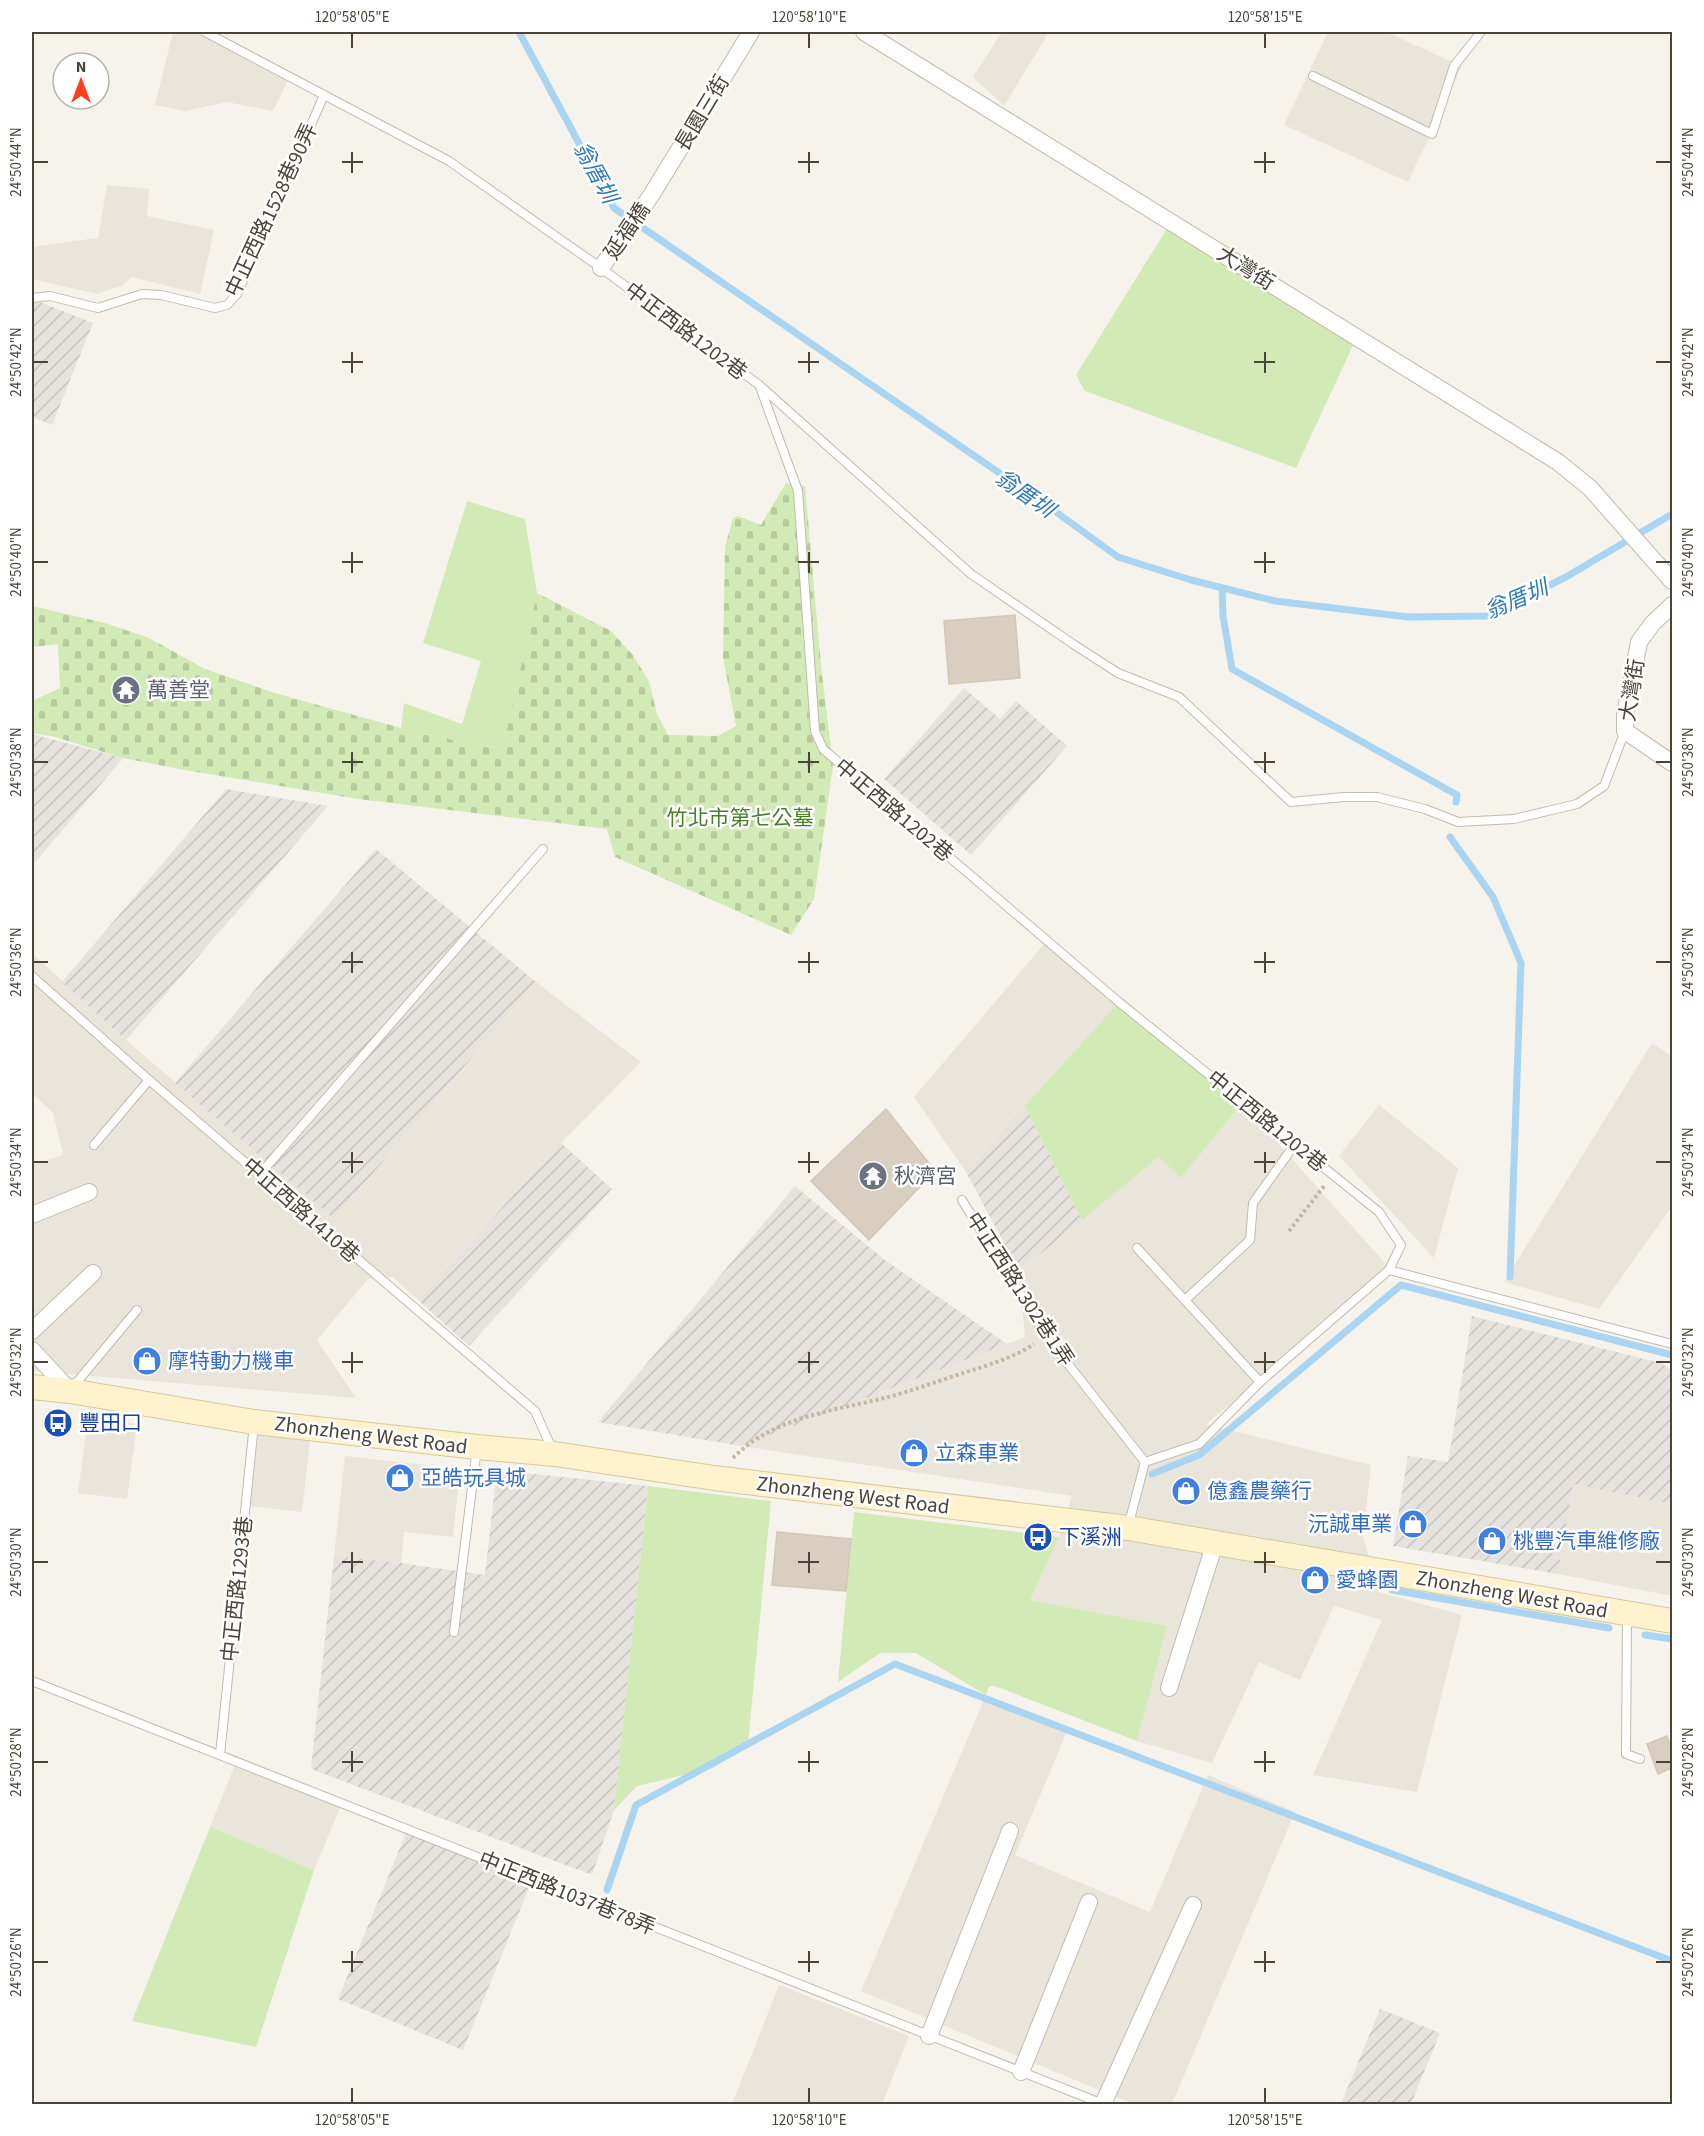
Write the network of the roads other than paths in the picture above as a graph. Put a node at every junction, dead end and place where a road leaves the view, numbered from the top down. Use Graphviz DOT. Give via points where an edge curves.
graph roads {
  1 [pos="205,32"];
  2 [pos="751,32"];
  3 [pos="864,32"];
  4 [pos="1481,32"];
  5 [pos="1313,76"];
  6 [pos="324,95"];
  7 [pos="652,194"];
  8 [pos="602,268"];
  9 [pos="32,298"];
  10 [pos="758,384"];
  11 [pos="1672,581"];
  12 [pos="1672,605"];
  13 [pos="1625,731"];
  14 [pos="1672,763"];
  15 [pos="543,849"];
  16 [pos="32,976"];
  17 [pos="149,1080"];
  18 [pos="1295,1144"];
  19 [pos="94,1145"];
  20 [pos="260,1174"];
  21 [pos="89,1192"];
  22 [pos="962,1200"];
  23 [pos="32,1215"];
  24 [pos="1137,1248"];
  25 [pos="1389,1270"];
  26 [pos="93,1273"];
  27 [pos="1185,1300"];
  28 [pos="137,1310"];
  29 [pos="32,1331"];
  30 [pos="1672,1344"];
  31 [pos="32,1350"];
  32 [pos="1260,1382"];
  33 [pos="32,1387"];
  34 [pos="70,1391"];
  35 [pos="254,1422"];
  36 [pos="477,1448"];
  37 [pos="555,1454"];
  38 [pos="1145,1462"];
  39 [pos="1128,1528"];
  40 [pos="1215,1543"];
  41 [pos="1627,1613"];
  42 [pos="1672,1621"];
  43 [pos="454,1632"];
  44 [pos="32,1681"];
  45 [pos="1169,1688"];
  46 [pos="220,1755"];
  47 [pos="1640,1760"];
  48 [pos="1010,1831"];
  49 [pos="1089,1902"];
  50 [pos="1193,1905"];
  51 [pos="929,2036"];
  52 [pos="1021,2072"];
  53 [pos="1103,2104"];
  1 -- 6 [label="lane, 中正西路1202巷"];
  2 -- 7 [label="street, 長園三街"];
  3 -- 11 [label="street, 大灣街" via="1558,462 1590,488"];
  4 -- 5 [label="lane" via="1454,66 1432,134"];
  6 -- 8 [label="lane, 中正西路1202巷" via="449,161"];
  6 -- 9 [label="lane, 中正西路1528巷90弄" via="237,294 227,305 215,308 142,294 98,308 50,296"];
  7 -- 8 [label="street, 延福橋"];
  8 -- 10 [label="lane, 中正西路1202巷"];
  10 -- 13 [label="lane" via="971,574 1118,673 1179,697 1291,802 1377,797 1458,822 1514,819 1577,804 1604,786"];
  10 -- 18 [label="lane, 中正西路1202巷" via="798,491 815,731 823,749 1120,1003"];
  12 -- 13 [label="street, 大灣街" via="1639,642"];
  13 -- 14 [label="street, 大灣街"];
  15 -- 20 [label="lane"];
  16 -- 17 [label="lane, 中正西路1410巷"];
  17 -- 19 [label="lane"];
  17 -- 20 [label="lane, 中正西路1410巷"];
  18 -- 25 [label="lane, 中正西路1202巷" via="1379,1212 1401,1245"];
  18 -- 27 [label="lane" via="1253,1203 1250,1240"];
  20 -- 37 [label="lane, 中正西路1410巷" via="535,1411"];
  21 -- 23 [label="street"];
  22 -- 38 [label="lane, 中正西路1302巷1弄" via="1046,1335"];
  24 -- 27 [label="lane"];
  25 -- 30 [label="lane"];
  25 -- 32 [label="lane"];
  26 -- 29 [label="street"];
  27 -- 32 [label="lane"];
  28 -- 34 [label="lane"];
  31 -- 34 [label="street"];
  32 -- 38 [label="lane" via="1198,1444"];
  33 -- 34 [label="main road, Zhonzheng West Road"];
  34 -- 35 [label="main road, Zhonzheng West Road"];
  35 -- 36 [label="main road, Zhonzheng West Road"];
  35 -- 46 [label="lane, 中正西路1293巷"];
  36 -- 37 [label="main road, Zhonzheng West Road"];
  36 -- 43 [label="lane"];
  37 -- 39 [label="main road, Zhonzheng West Road" via="714,1478"];
  38 -- 39 [label="lane"];
  39 -- 40 [label="main road, Zhonzheng West Road"];
  40 -- 41 [label="main road, Zhonzheng West Road"];
  40 -- 45 [label="street"];
  41 -- 42 [label="main road, Zhonzheng West Road"];
  41 -- 47 [label="lane" via="1626,1754"];
  44 -- 46 [label="lane, 中正西路1037巷78弄"];
  46 -- 51 [label="lane, 中正西路1037巷78弄"];
  48 -- 51 [label="street"];
  49 -- 52 [label="street"];
  50 -- 53 [label="street"];
  51 -- 52 [label="lane, 中正西路1037巷78弄"];
  52 -- 53 [label="lane, 中正西路1037巷78弄"];
}
